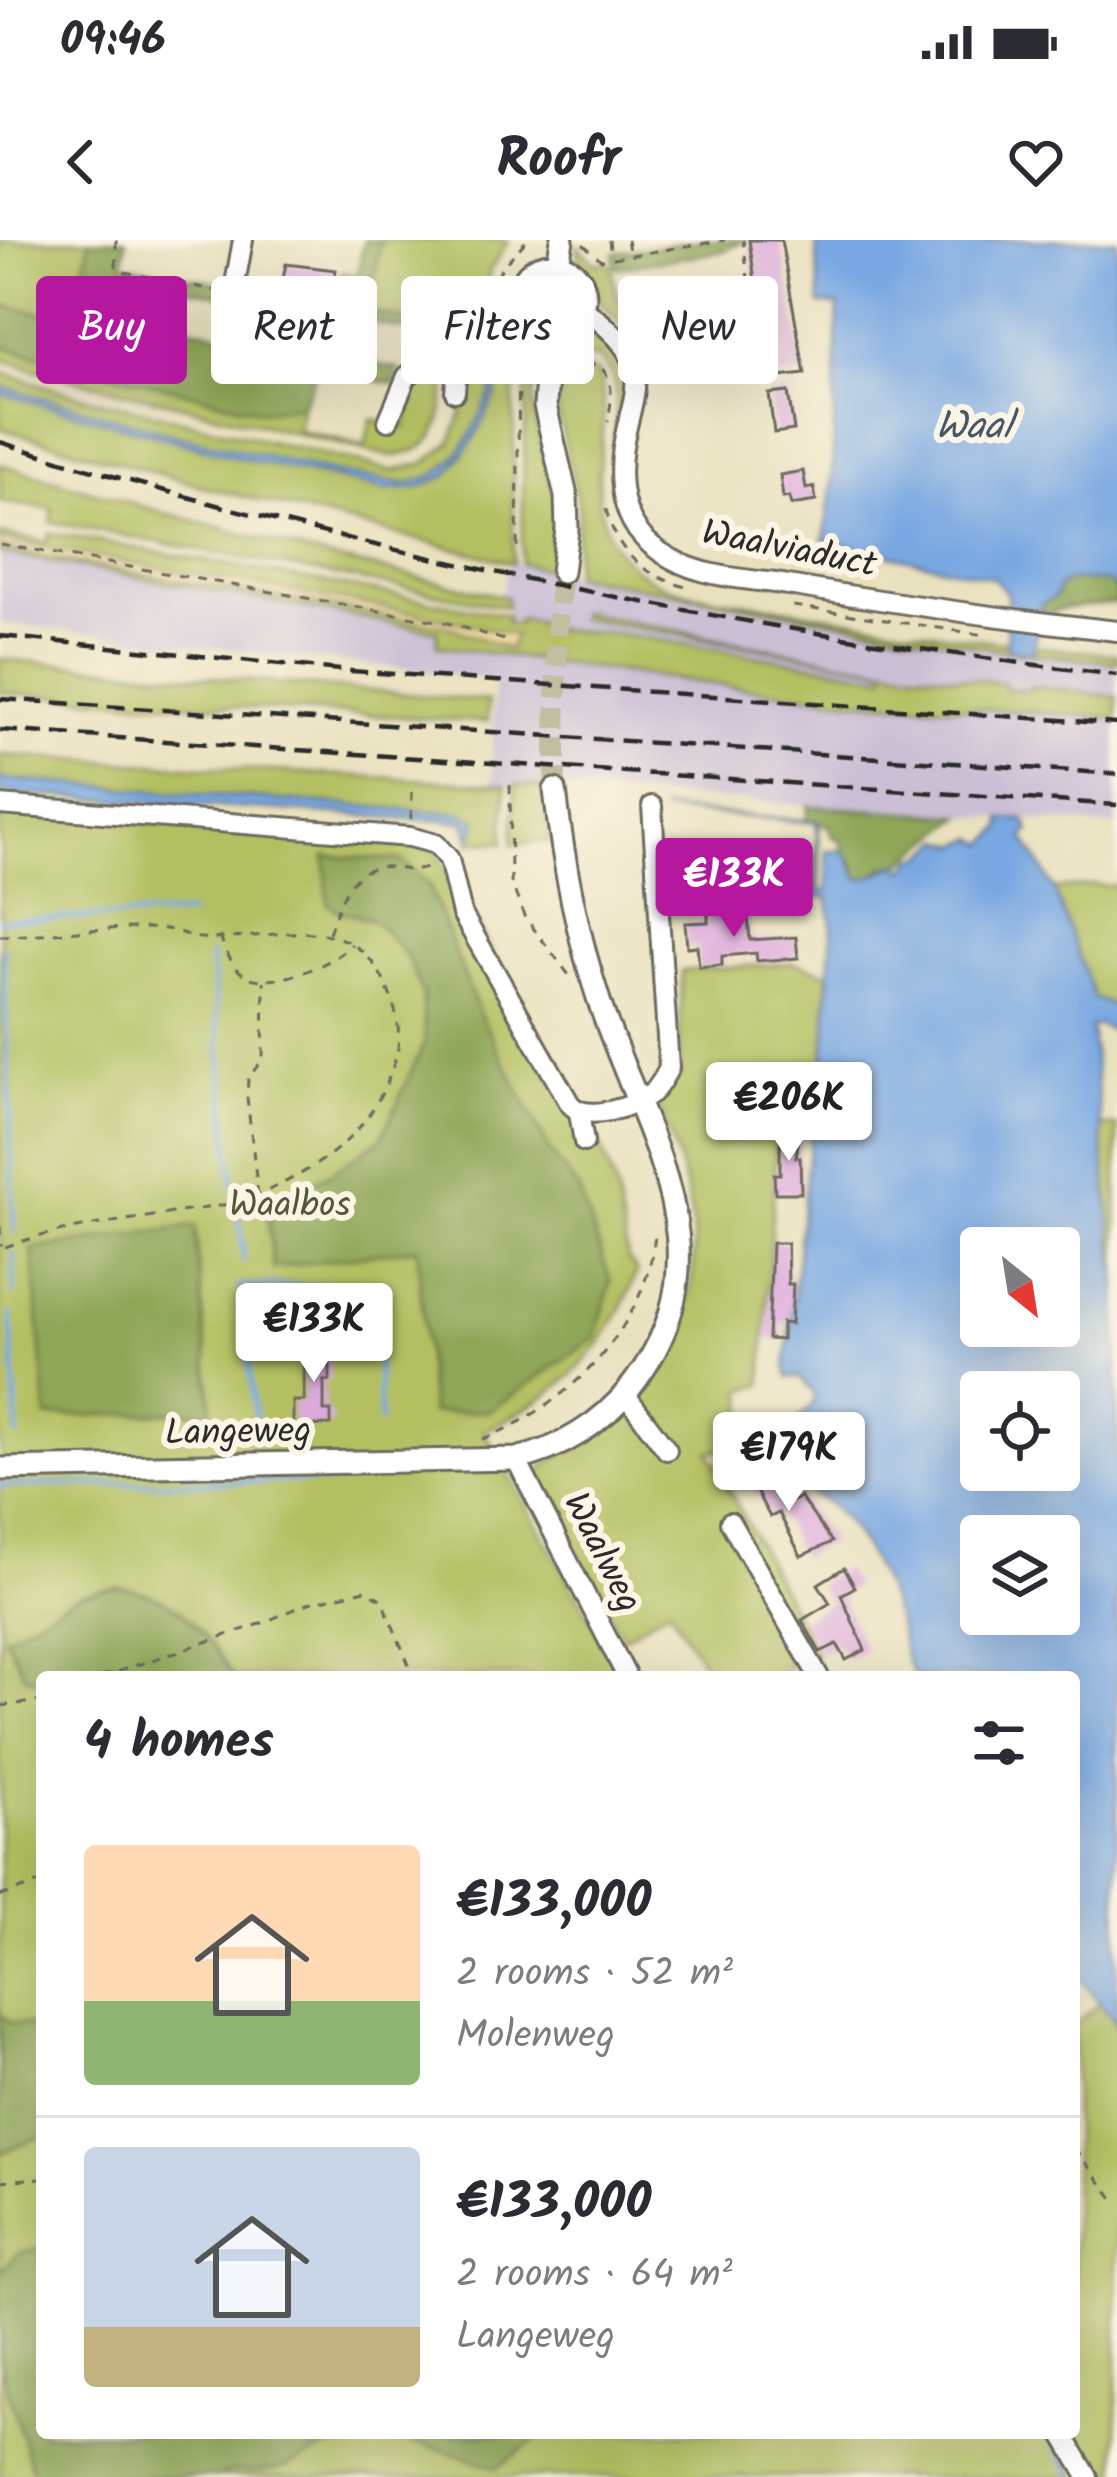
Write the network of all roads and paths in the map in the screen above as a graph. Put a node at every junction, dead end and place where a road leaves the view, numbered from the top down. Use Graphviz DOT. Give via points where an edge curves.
graph roads {
  1 [pos="116,240"];
  2 [pos="243,240"];
  3 [pos="527,240"];
  4 [pos="562,240"];
  5 [pos="608,240"];
  6 [pos="627,240"];
  7 [pos="725,240"];
  8 [pos="743,240"];
  9 [pos="578,241"];
  10 [pos="630,257"];
  11 [pos="612,260"];
  12 [pos="559,264"];
  13 [pos="236,276"];
  14 [pos="499,276"];
  15 [pos="527,276"];
  16 [pos="577,276"];
  17 [pos="748,276"];
  18 [pos="211,297"];
  19 [pos="594,318"];
  20 [pos="594,364"];
  21 [pos="404,384"];
  22 [pos="454,384"];
  23 [pos="519,384"];
  24 [pos="547,384"];
  25 [pos="455,392"];
  26 [pos="388,421"];
  27 [pos="606,438"];
  28 [pos="605,504"];
  29 [pos="0,544"];
  30 [pos="517,548"];
  31 [pos="562,572"];
  32 [pos="708,591"];
  33 [pos="774,602"];
  34 [pos="1117,631"];
  35 [pos="988,635"];
  36 [pos="508,641"];
  37 [pos="412,785"];
  38 [pos="510,785"];
  39 [pos="555,790"];
  40 [pos="0,805"];
  41 [pos="652,806"];
  42 [pos="411,819"];
  43 [pos="449,859"];
  44 [pos="329,934"];
  45 [pos="0,936"];
  46 [pos="220,936"];
  47 [pos="352,943"];
  48 [pos="264,980"];
  49 [pos="573,983"];
  50 [pos="638,1102"];
  51 [pos="579,1113"];
  52 [pos="584,1142"];
  53 [pos="258,1195"];
  54 [pos="0,1226"];
  55 [pos="656,1228"];
  56 [pos="1,1248"];
  57 [pos="625,1394"];
  58 [pos="667,1450"];
  59 [pos="477,1452"];
  60 [pos="516,1459"];
  61 [pos="0,1469"];
  62 [pos="730,1522"];
  63 [pos="119,1671"];
  64 [pos="412,1671"];
  65 [pos="624,1671"];
  66 [pos="816,1671"];
  67 [pos="36,1702"];
  68 [pos="0,1706"];
  69 [pos="36,1884"];
  70 [pos="0,1896"];
  71 [pos="1080,2156"];
  72 [pos="36,2178"];
  73 [pos="0,2181"];
  74 [pos="1117,2204"];
  75 [pos="1066,2439"];
  76 [pos="1088,2477"];
  1 -- 18 [label="path" via="116,266 125,272"];
  2 -- 13 [label="street"];
  3 -- 14 [label="path"];
  4 -- 12 [label="main road"];
  5 -- 11 [label="path"];
  6 -- 10 [label="path"];
  7 -- 10 [label="path"];
  8 -- 17 [label="path"];
  9 -- 11 [label="path"];
  10 -- 11 [label="path"];
  12 -- 15 [label="main road"];
  12 -- 16 [label="main road"];
  19 -- 34 [label="street, Waalviaduct" via="622,341 639,382 622,487 635,531 652,548 706,572"];
  20 -- 27 [label="path" via="605,371 611,395"];
  21 -- 26 [label="street"];
  22 -- 25 [label="street"];
  23 -- 30 [label="path"];
  24 -- 31 [label="main road" via="566,496"];
  28 -- 32 [label="path, Waalviaduct" via="618,544 636,565"];
  29 -- 36 [label="path" via="448,623"];
  33 -- 35 [label="path, Waalviaduct"];
  37 -- 42 [label="path"];
  38 -- 49 [label="path" via="511,882 524,916"];
  39 -- 50 [label="main road, Langeweg" via="580,935"];
  40 -- 43 [label="street" via="410,837 436,844"];
  41 -- 50 [label="street" via="669,1068"];
  43 -- 44 [label="path" via="412,873 365,870 343,895"];
  43 -- 51 [label="street" via="462,914"];
  44 -- 46 [label="path"];
  44 -- 47 [label="path"];
  45 -- 46 [label="path" via="166,929"];
  46 -- 48 [label="path" via="237,968"];
  47 -- 48 [label="path" via="329,962"];
  47 -- 53 [label="path" via="371,956 395,1008 400,1047 385,1094 363,1128"];
  48 -- 53 [label="path" via="262,1058 247,1097"];
  50 -- 51 [label="street"];
  50 -- 57 [label="main road, Langeweg" via="676,1214 679,1281 661,1340"];
  51 -- 52 [label="street"];
  53 -- 56 [label="path"];
  54 -- 56 [label="path"];
  55 -- 59 [label="path" via="638,1294 607,1352 558,1398"];
  57 -- 58 [label="street"];
  57 -- 60 [label="main road, Langeweg" via="574,1437"];
  59 -- 60 [label="main road, Langeweg"];
  59 -- 61 [label="main road, Langeweg"];
  60 -- 65 [label="street, Waalweg"];
  62 -- 66 [label="street"];
  63 -- 64 [label="path" via="366,1590 382,1600"];
  67 -- 68 [label="path"];
  69 -- 70 [label="path"];
  71 -- 74 [label="path"];
  72 -- 73 [label="path"];
  75 -- 76 [label="street"];
}
